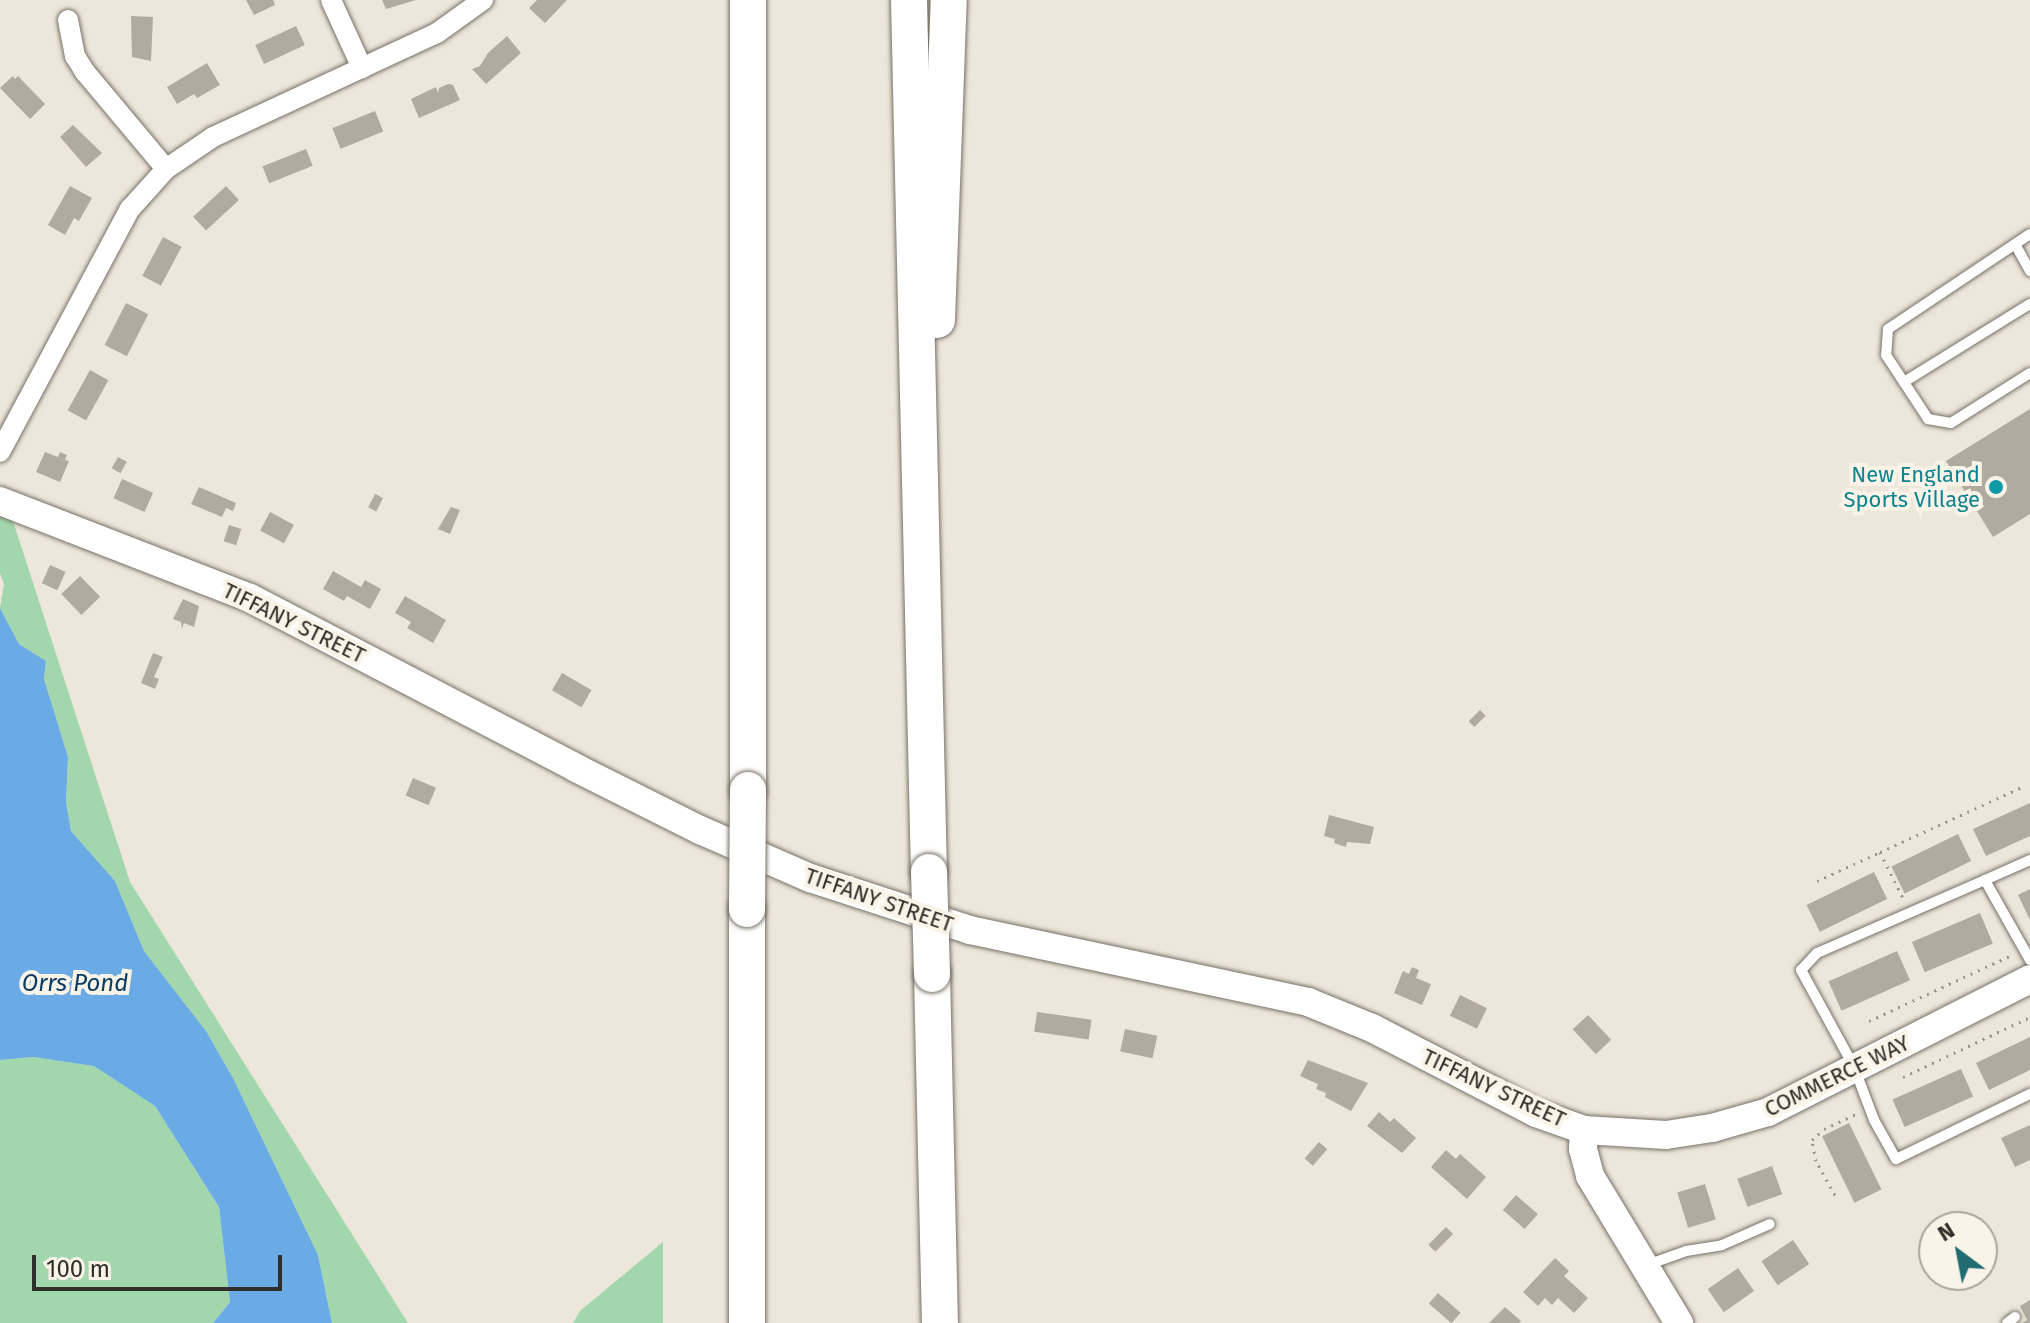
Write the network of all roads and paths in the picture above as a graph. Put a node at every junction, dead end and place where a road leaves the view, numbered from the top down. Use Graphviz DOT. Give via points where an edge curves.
graph roads {
  1 [pos="331,0"];
  2 [pos="483,0"];
  3 [pos="748,0"];
  4 [pos="909,0"];
  5 [pos="949,0"];
  6 [pos="68,20"];
  7 [pos="362,68"];
  8 [pos="166,169"];
  9 [pos="2030,234"];
  10 [pos="2015,244"];
  11 [pos="2030,271"];
  12 [pos="2030,304"];
  13 [pos="2030,373"];
  14 [pos="1904,382"];
  15 [pos="919,441"];
  16 [pos="0,452"];
  17 [pos="0,501"];
  18 [pos="2022,787"];
  19 [pos="1880,852"];
  20 [pos="2030,860"];
  21 [pos="1985,880"];
  22 [pos="1817,881"];
  23 [pos="1910,913"];
  24 [pos="2025,949"];
  25 [pos="2030,960"];
  26 [pos="2030,979"];
  27 [pos="2030,1017"];
  28 [pos="1869,1021"];
  29 [pos="1854,1067"];
  30 [pos="1903,1077"];
  31 [pos="2030,1094"];
  32 [pos="1869,1108"];
  33 [pos="1584,1130"];
  34 [pos="1835,1195"];
  35 [pos="1770,1224"];
  36 [pos="1644,1266"];
  37 [pos="747,1323"];
  38 [pos="940,1323"];
  39 [pos="1679,1323"];
  1 -- 7 [label="street"];
  2 -- 7 [label="street" via="437,33"];
  3 -- 37 [label="highway, bridge"];
  4 -- 15 [label="highway"];
  5 -- 15 [label="highway" via="940,299"];
  6 -- 8 [label="street" via="75,56 85,72"];
  7 -- 8 [label="street" via="213,137"];
  8 -- 16 [label="street" via="130,209"];
  9 -- 10 [label="lane"];
  10 -- 11 [label="lane"];
  10 -- 14 [label="lane" via="1888,329 1886,355"];
  12 -- 14 [label="lane"];
  13 -- 14 [label="lane" via="1951,423 1928,419"];
  15 -- 38 [label="highway, bridge"];
  17 -- 33 [label="street, TIFFANY STREET" via="250,598 576,768 810,878 970,930 1308,1002 1372,1028 1536,1113"];
  18 -- 19 [label="path"];
  19 -- 22 [label="path"];
  19 -- 23 [label="path"];
  20 -- 21 [label="lane"];
  21 -- 23 [label="lane"];
  21 -- 24 [label="lane"];
  23 -- 29 [label="lane" via="1817,953 1801,970"];
  24 -- 25 [label="lane"];
  24 -- 28 [label="path"];
  26 -- 29 [label="street, COMMERCE WAY"];
  27 -- 30 [label="path"];
  29 -- 32 [label="lane"];
  29 -- 33 [label="street, COMMERCE WAY" via="1768,1112 1712,1128 1666,1135"];
  31 -- 32 [label="lane" via="1896,1159"];
  32 -- 34 [label="path" via="1812,1140 1816,1161"];
  33 -- 36 [label="street, TIFFANY STREET" via="1590,1176"];
  35 -- 36 [label="lane" via="1722,1245"];
  36 -- 39 [label="street, TIFFANY STREET"];
}
